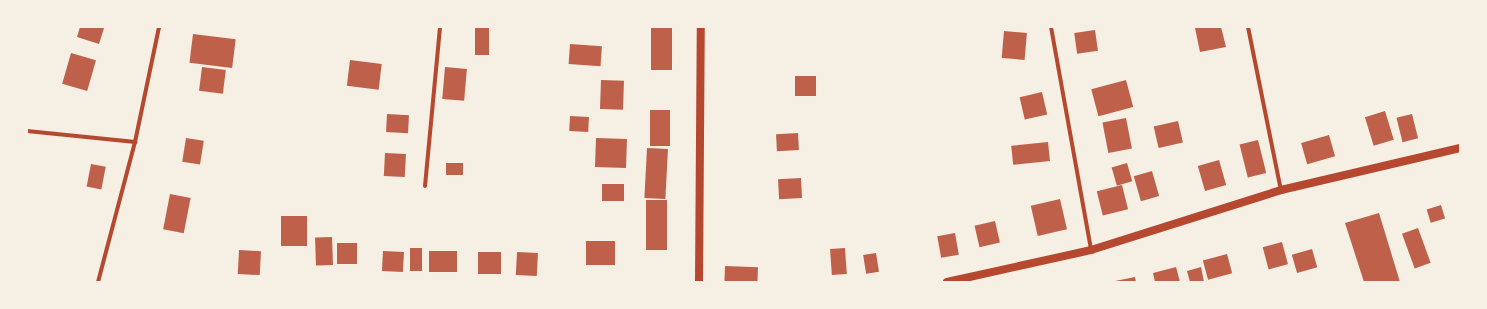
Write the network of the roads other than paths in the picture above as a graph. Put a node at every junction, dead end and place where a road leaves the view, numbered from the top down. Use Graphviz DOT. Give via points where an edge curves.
graph roads {
  1 [pos="159,27"];
  2 [pos="440,27"];
  3 [pos="701,27"];
  4 [pos="1051,27"];
  5 [pos="1248,27"];
  6 [pos="27,131"];
  7 [pos="135,142"];
  8 [pos="1460,148"];
  9 [pos="425,186"];
  10 [pos="1280,190"];
  11 [pos="1091,250"];
  12 [pos="98,282"];
  13 [pos="699,282"];
  14 [pos="947,282"];
  1 -- 7 [label="street"];
  2 -- 9 [label="street"];
  3 -- 13 [label="main road"];
  4 -- 11 [label="street"];
  5 -- 10 [label="street"];
  6 -- 7 [label="street"];
  7 -- 12 [label="street"];
  8 -- 10 [label="main road"];
  10 -- 11 [label="main road"];
  11 -- 14 [label="main road"];
}
